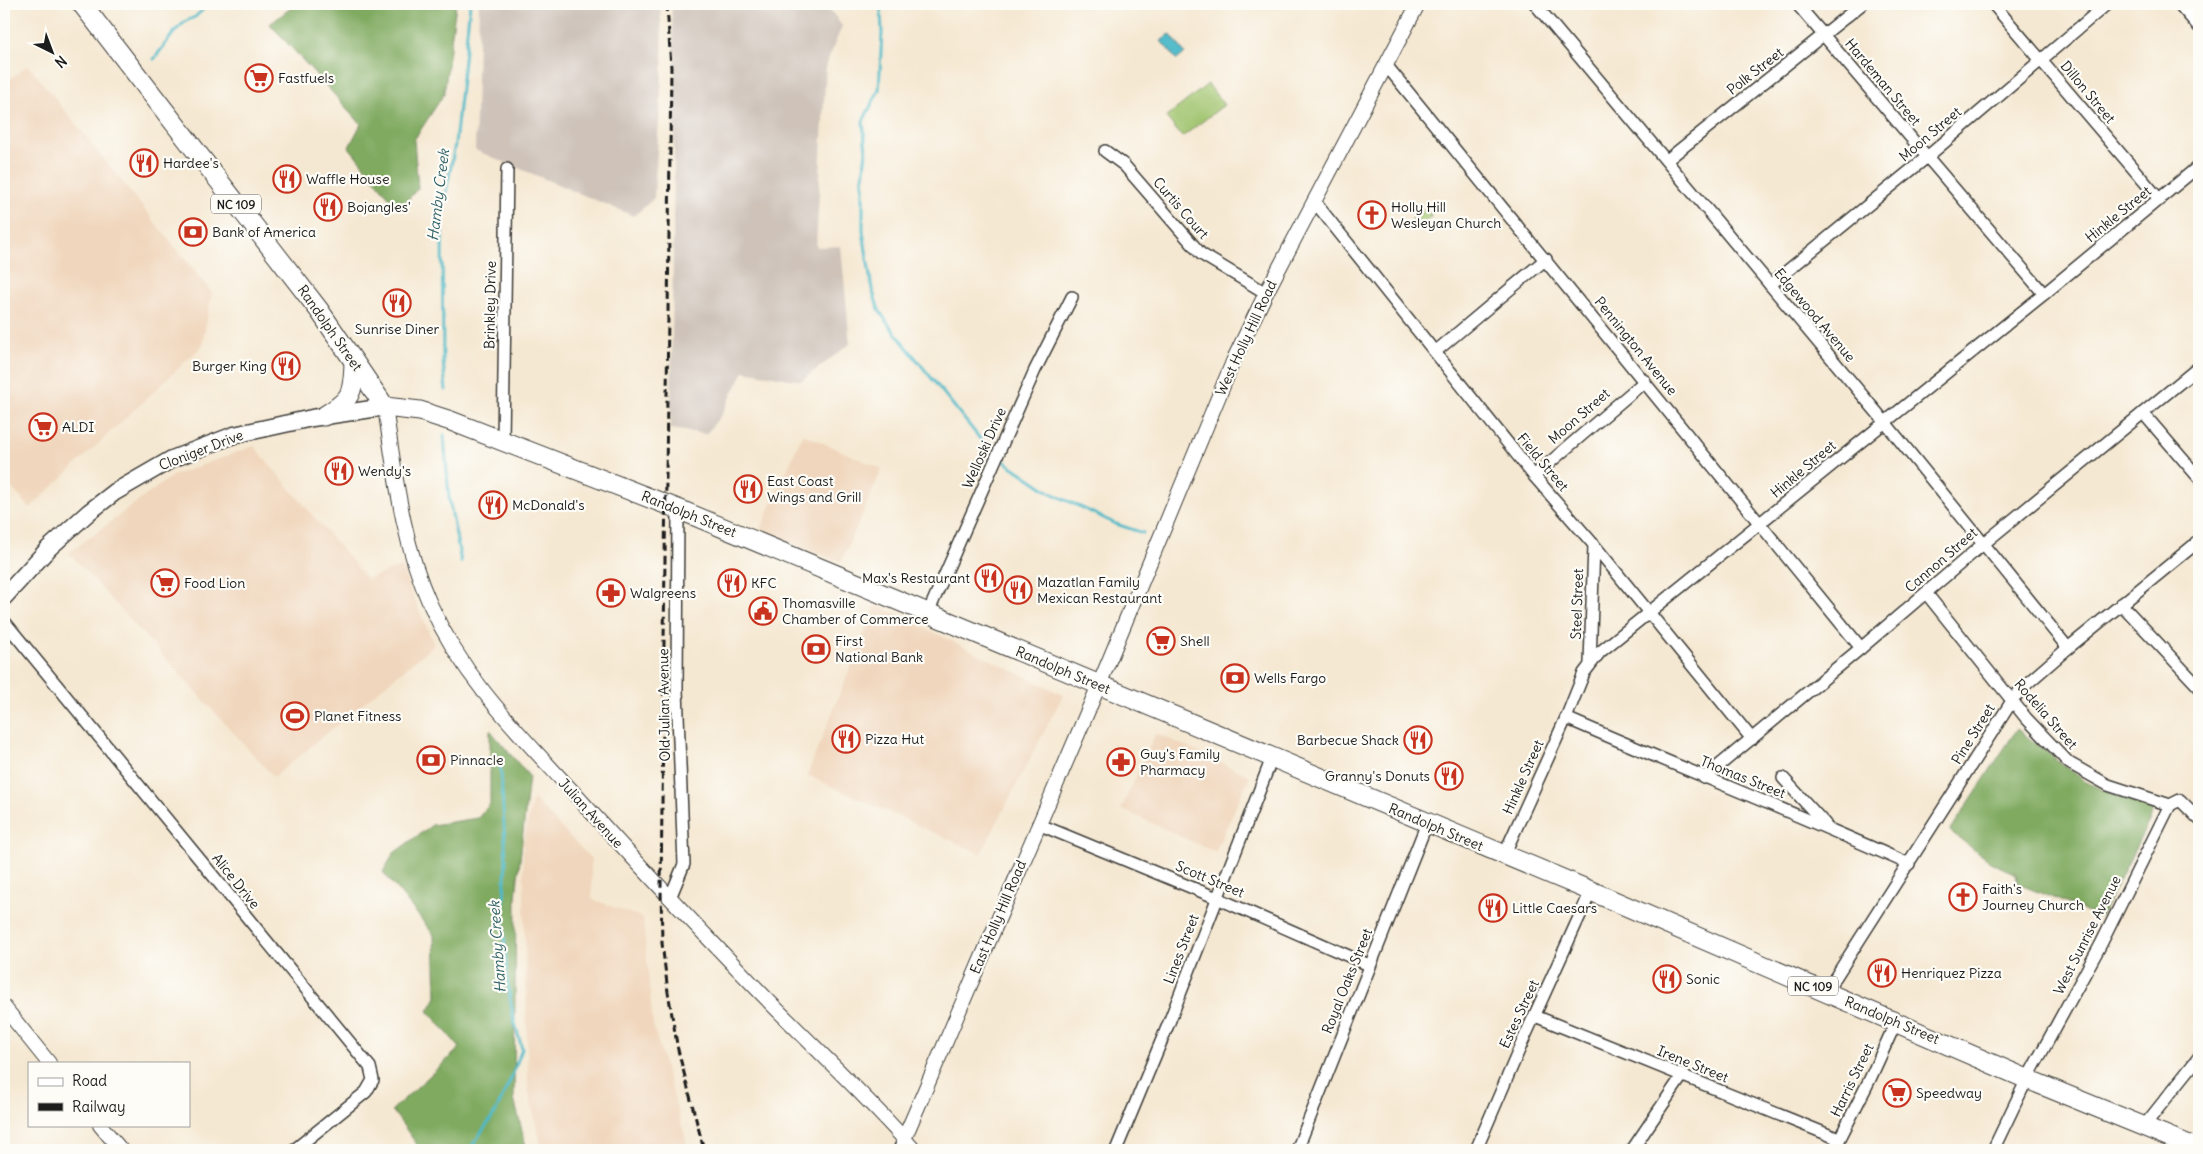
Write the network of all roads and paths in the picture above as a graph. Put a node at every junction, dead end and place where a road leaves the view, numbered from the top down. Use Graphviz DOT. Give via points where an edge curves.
graph roads {
  1 [pos="82,4"];
  2 [pos="1418,4"];
  3 [pos="1535,4"];
  4 [pos="1797,4"];
  5 [pos="1862,4"];
  6 [pos="1993,4"];
  7 [pos="2107,4"];
  8 [pos="2179,4"];
  9 [pos="2199,27"];
  10 [pos="1824,36"];
  11 [pos="2041,60"];
  12 [pos="1386,65"];
  13 [pos="1105,151"];
  14 [pos="1927,157"];
  15 [pos="1667,160"];
  16 [pos="2199,166"];
  17 [pos="507,169"];
  18 [pos="2160,200"];
  19 [pos="1314,201"];
  20 [pos="1546,259"];
  21 [pos="1770,285"];
  22 [pos="1266,292"];
  23 [pos="2044,294"];
  24 [pos="1072,296"];
  25 [pos="1435,352"];
  26 [pos="354,362"];
  27 [pos="2199,367"];
  28 [pos="1645,381"];
  29 [pos="385,407"];
  30 [pos="2143,413"];
  31 [pos="324,416"];
  32 [pos="1884,421"];
  33 [pos="503,441"];
  34 [pos="1534,476"];
  35 [pos="2199,478"];
  36 [pos="678,509"];
  37 [pos="1760,524"];
  38 [pos="2199,541"];
  39 [pos="1594,545"];
  40 [pos="1982,545"];
  41 [pos="1926,593"];
  42 [pos="4,597"];
  43 [pos="2121,604"];
  44 [pos="928,612"];
  45 [pos="1648,613"];
  46 [pos="4,621"];
  47 [pos="1861,648"];
  48 [pos="2068,648"];
  49 [pos="1590,663"];
  50 [pos="1099,685"];
  51 [pos="2199,686"];
  52 [pos="2012,700"];
  53 [pos="1566,718"];
  54 [pos="1752,739"];
  55 [pos="1272,758"];
  56 [pos="1704,778"];
  57 [pos="1784,778"];
  58 [pos="2170,805"];
  59 [pos="2199,819"];
  60 [pos="1427,823"];
  61 [pos="1038,824"];
  62 [pos="1828,827"];
  63 [pos="1504,855"];
  64 [pos="1909,864"];
  65 [pos="1591,891"];
  66 [pos="670,898"];
  67 [pos="1217,898"];
  68 [pos="1369,965"];
  69 [pos="1826,992"];
  70 [pos="4,1008"];
  71 [pos="1535,1016"];
  72 [pos="1896,1022"];
  73 [pos="2199,1057"];
  74 [pos="48,1062"];
  75 [pos="1682,1076"];
  76 [pos="2027,1079"];
  77 [pos="101,1126"];
  78 [pos="2144,1126"];
  79 [pos="1839,1140"];
  80 [pos="902,1144"];
  81 [pos="2199,1149"];
  82 [pos="121,1150"];
  83 [pos="294,1150"];
  84 [pos="914,1150"];
  85 [pos="1116,1150"];
  86 [pos="1297,1150"];
  87 [pos="1476,1150"];
  88 [pos="1632,1150"];
  89 [pos="1834,1150"];
  90 [pos="1993,1150"];
  1 -- 26 [label="main road, Randolph Street / NC 109" via="319,310"];
  2 -- 12 [label="street, West Holly Hill Road"];
  3 -- 15 [label="street, Edgewood Avenue"];
  4 -- 10 [label="street, Hardeman Street"];
  5 -- 10 [label="street, Polk Street"];
  6 -- 11 [label="street, Dillon Street"];
  7 -- 11 [label="street, Moon Street"];
  8 -- 9 [label="street"];
  10 -- 14 [label="street, Hardeman Street"];
  10 -- 15 [label="street, Polk Street"];
  11 -- 14 [label="street, Moon Street"];
  11 -- 18 [label="street, Dillon Street"];
  12 -- 19 [label="street, West Holly Hill Road"];
  12 -- 20 [label="street, Pennington Avenue"];
  13 -- 22 [label="street, Curtis Court" via="1124,165 1201,254"];
  14 -- 21 [label="street, Moon Street"];
  14 -- 23 [label="street, Hardeman Street"];
  15 -- 21 [label="street, Edgewood Avenue"];
  16 -- 18 [label="street, Hinkle Street"];
  17 -- 33 [label="street, Brinkley Drive"];
  18 -- 23 [label="street, Hinkle Street"];
  19 -- 22 [label="street, West Holly Hill Road"];
  19 -- 25 [label="street, Field Street"];
  20 -- 25 [label="street"];
  20 -- 28 [label="street, Pennington Avenue"];
  21 -- 32 [label="street, Edgewood Avenue"];
  22 -- 50 [label="street, West Holly Hill Road" via="1233,363"];
  23 -- 32 [label="street, Hinkle Street"];
  24 -- 44 [label="street, Welloski Drive" via="1034,370"];
  25 -- 34 [label="street, Field Street"];
  26 -- 29 [label="main road, Randolph Street / NC 109"];
  26 -- 31 [label="main road" via="350,394"];
  27 -- 30 [label="street, Cannon Street"];
  28 -- 34 [label="street, Moon Street"];
  28 -- 37 [label="street, Pennington Avenue"];
  29 -- 31 [label="main road, Cloniger Drive"];
  29 -- 33 [label="main road, Randolph Street / NC 109" via="420,411"];
  29 -- 66 [label="street, Julian Avenue" via="397,495 418,576 458,658 492,705"];
  30 -- 35 [label="street"];
  30 -- 40 [label="street, Cannon Street"];
  31 -- 42 [label="main road, Cloniger Drive" via="234,435 172,458 89,512 49,548"];
  32 -- 37 [label="street, Hinkle Street"];
  32 -- 40 [label="street, Edgewood Avenue"];
  33 -- 36 [label="main road, Randolph Street / NC 109"];
  34 -- 39 [label="street, Field Street"];
  36 -- 44 [label="main road, Randolph Street / NC 109"];
  36 -- 66 [label="street, Old Julian Avenue" via="677,690 684,864"];
  37 -- 45 [label="street, Hinkle Street"];
  37 -- 47 [label="street, Pennington Avenue"];
  38 -- 43 [label="street, Pine Street"];
  39 -- 45 [label="street, Field Street"];
  39 -- 49 [label="street, Steel Street"];
  40 -- 41 [label="street, Cannon Street"];
  40 -- 48 [label="street, Edgewood Avenue"];
  41 -- 47 [label="street, Cannon Street"];
  41 -- 52 [label="street, Rodelia Street"];
  43 -- 48 [label="street, Pine Street"];
  43 -- 51 [label="street"];
  44 -- 50 [label="main road, Randolph Street / NC 109"];
  45 -- 49 [label="street, Hinkle Street"];
  45 -- 54 [label="street, Field Street"];
  46 -- 83 [label="street, Alice Drive" via="370,1068 373,1080 366,1092"];
  47 -- 54 [label="street, Cannon Street"];
  48 -- 52 [label="street, Pine Street"];
  49 -- 53 [label="street, Hinkle Street"];
  50 -- 55 [label="main road, Randolph Street / NC 109"];
  50 -- 61 [label="street, East Holly Hill Road"];
  52 -- 58 [label="street, Rodelia Street" via="2058,753 2082,772 2108,785"];
  52 -- 64 [label="street, Pine Street"];
  53 -- 56 [label="street, Thomas Street"];
  53 -- 63 [label="street, Hinkle Street"];
  54 -- 56 [label="street, Cannon Street"];
  55 -- 60 [label="main road, Randolph Street / NC 109"];
  55 -- 67 [label="street, Lines Street"];
  56 -- 62 [label="street, Thomas Street"];
  57 -- 62 [label="street"];
  58 -- 59 [label="street, Rodelia Street" via="2180,800"];
  58 -- 76 [label="street, West Sunrise Avenue" via="2100,946"];
  60 -- 63 [label="main road, Randolph Street / NC 109"];
  60 -- 68 [label="street, Royal Oaks Street"];
  61 -- 67 [label="street, Scott Street"];
  61 -- 80 [label="street, East Holly Hill Road"];
  62 -- 64 [label="street, Thomas Street"];
  63 -- 65 [label="main road, Randolph Street / NC 109"];
  64 -- 69 [label="street, Pine Street"];
  65 -- 69 [label="main road, Randolph Street / NC 109"];
  65 -- 71 [label="street, Estes Street"];
  66 -- 80 [label="street, Julian Avenue"];
  67 -- 68 [label="street, Scott Street"];
  67 -- 85 [label="street, Lines Street"];
  68 -- 86 [label="street, Royal Oaks Street"];
  69 -- 72 [label="main road, Randolph Street / NC 109"];
  70 -- 74 [label="street"];
  71 -- 75 [label="street, Irene Street"];
  71 -- 87 [label="street, Estes Street"];
  72 -- 76 [label="main road, Randolph Street / NC 109"];
  72 -- 79 [label="street, Harris Street"];
  73 -- 78 [label="street"];
  75 -- 79 [label="street, Irene Street"];
  75 -- 88 [label="street"];
  76 -- 78 [label="main road, Randolph Street / NC 109"];
  76 -- 90 [label="street, West Sunrise Avenue"];
  77 -- 82 [label="street"];
  78 -- 81 [label="main road, Randolph Street / NC 109"];
  79 -- 89 [label="street, Harris Street"];
  80 -- 84 [label="street, Julian Avenue"];
}
